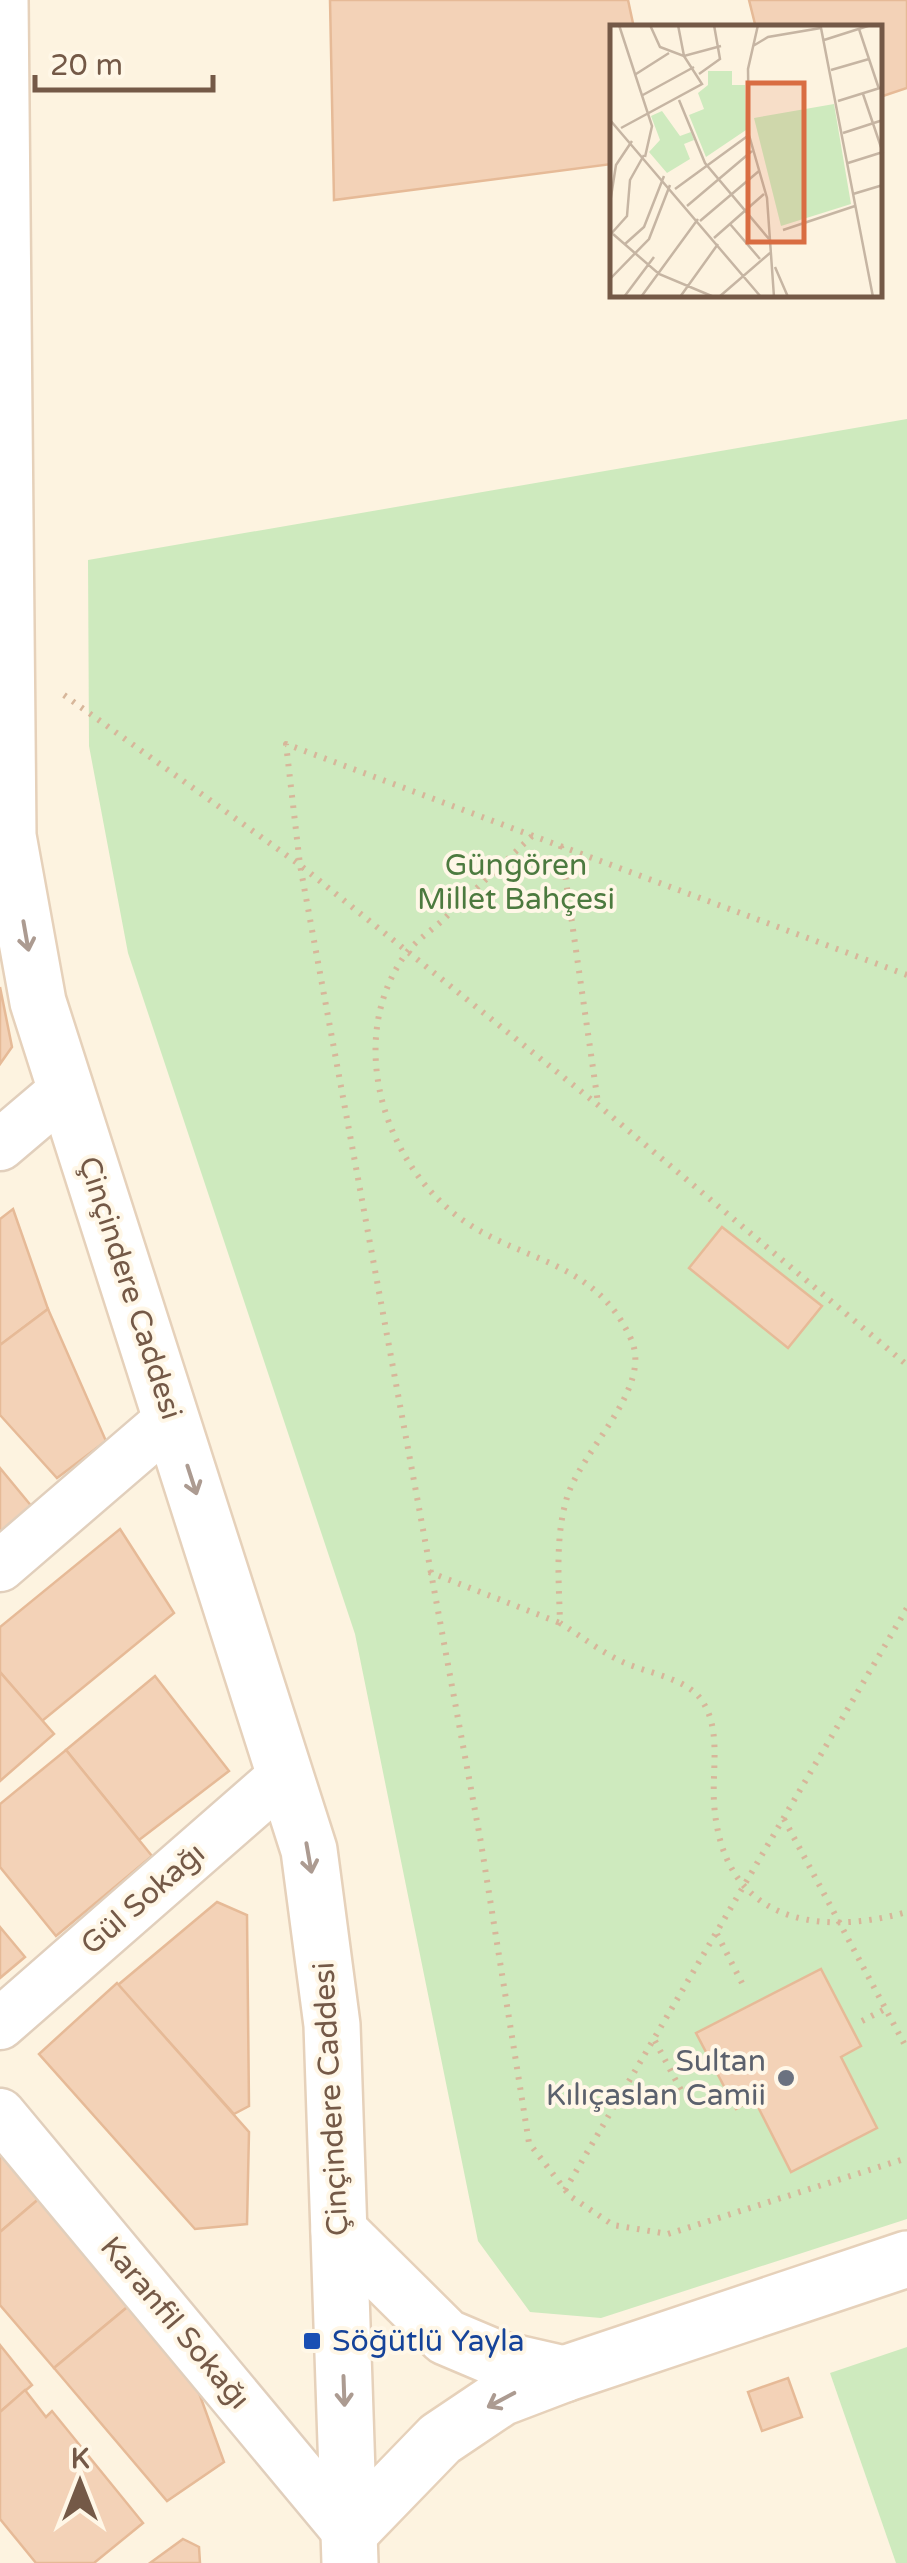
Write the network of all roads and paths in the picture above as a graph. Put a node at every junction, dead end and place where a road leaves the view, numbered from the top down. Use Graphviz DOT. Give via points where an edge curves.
graph roads {
  1 [pos="0,0"];
  2 [pos="6,654"];
  3 [pos="532,836"];
  4 [pos="4,837"];
  5 [pos="561,846"];
  6 [pos="300,865"];
  7 [pos="406,953"];
  8 [pos="907,975"];
  9 [pos="66,1089"];
  10 [pos="598,1105"];
  11 [pos="0,1145"];
  12 [pos="907,1365"];
  13 [pos="172,1418"];
  14 [pos="0,1566"];
  15 [pos="429,1572"];
  16 [pos="907,1608"];
  17 [pos="560,1622"];
  18 [pos="286,1774"];
  19 [pos="784,1818"];
  20 [pos="743,1888"];
  21 [pos="907,1912"];
  22 [pos="839,1923"];
  23 [pos="716,1933"];
  24 [pos="744,1987"];
  25 [pos="885,2009"];
  26 [pos="862,2021"];
  27 [pos="0,2024"];
  28 [pos="654,2040"];
  29 [pos="907,2049"];
  30 [pos="704,2080"];
  31 [pos="0,2114"];
  32 [pos="907,2158"];
  33 [pos="565,2190"];
  34 [pos="339,2231"];
  35 [pos="907,2260"];
  36 [pos="564,2374"];
  37 [pos="350,2548"];
  1 -- 2 [label="main road, Çinçindere Caddesi"];
  2 -- 4 [label="main road, Çinçindere Caddesi"];
  2 -- 6 [label="path"];
  3 -- 5 [label="path"];
  3 -- 6 [label="path" via="286,744"];
  3 -- 7 [label="path"];
  4 -- 9 [label="main road, Çinçindere Caddesi, one-way" via="38,1002"];
  5 -- 8 [label="path"];
  5 -- 10 [label="path"];
  6 -- 7 [label="path"];
  6 -- 15 [label="path"];
  7 -- 10 [label="path"];
  7 -- 17 [label="path" via="383,997 377,1037 378,1080 392,1137 424,1182 467,1223 573,1273 610,1306 632,1341 636,1377 588,1451 566,1500 558,1554"];
  9 -- 11 [label="street"];
  9 -- 13 [label="main road, Çinçindere Caddesi"];
  10 -- 12 [label="path"];
  13 -- 14 [label="street"];
  13 -- 18 [label="main road, Çinçindere Caddesi, one-way"];
  15 -- 17 [label="path"];
  15 -- 33 [label="path" via="529,2143"];
  16 -- 19 [label="path"];
  17 -- 20 [label="path" via="622,1662 697,1694 712,1716 717,1832"];
  18 -- 27 [label="street, Gül Sokağı"];
  18 -- 34 [label="main road, Çinçindere Caddesi, one-way" via="308,1850 332,2025"];
  19 -- 20 [label="path"];
  19 -- 22 [label="path"];
  20 -- 22 [label="path" via="799,1920"];
  20 -- 23 [label="path"];
  21 -- 22 [label="path"];
  22 -- 25 [label="path"];
  23 -- 24 [label="path"];
  23 -- 28 [label="path"];
  25 -- 26 [label="path"];
  25 -- 29 [label="path"];
  28 -- 30 [label="path" via="682,2092"];
  28 -- 33 [label="path"];
  31 -- 37 [label="street, Karanfil Sokağı"];
  32 -- 33 [label="path" via="668,2234 613,2226"];
  34 -- 36 [label="main road" via="446,2337"];
  34 -- 37 [label="main road, Çinçindere Caddesi, one-way"];
  35 -- 36 [label="main road"];
  36 -- 37 [label="main road, one-way" via="500,2398 440,2439"];
}
